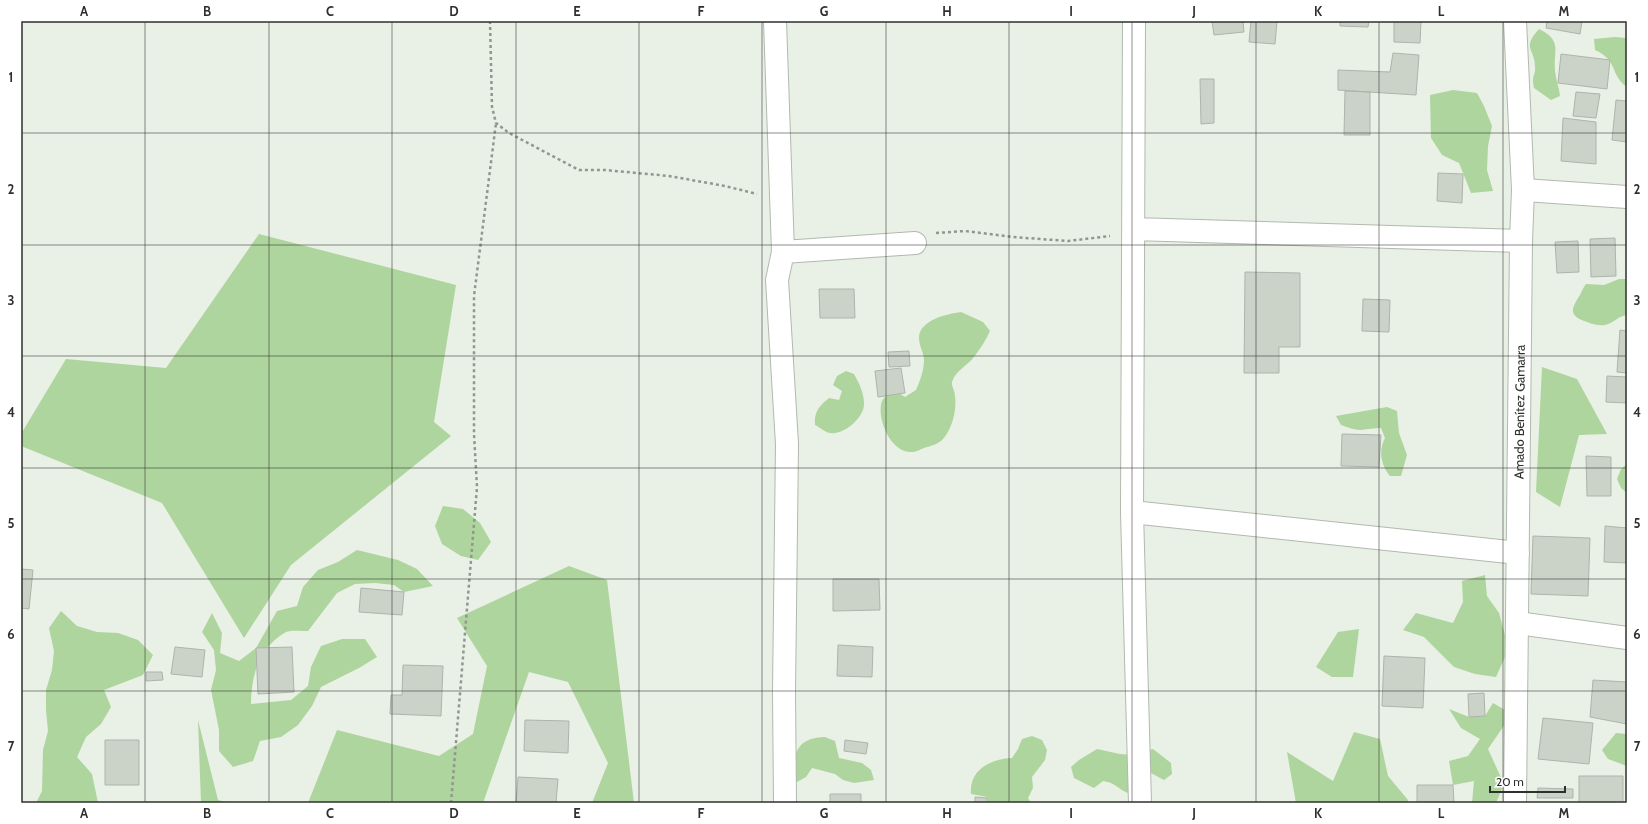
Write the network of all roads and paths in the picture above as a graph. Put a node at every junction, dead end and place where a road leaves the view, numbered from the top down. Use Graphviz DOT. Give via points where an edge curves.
graph roads {
  1 [pos="490,21"];
  2 [pos="775,21"];
  3 [pos="1134,21"];
  4 [pos="1515,21"];
  5 [pos="496,123"];
  6 [pos="1523,190"];
  7 [pos="1627,197"];
  8 [pos="781,200"];
  9 [pos="1134,229"];
  10 [pos="1521,241"];
  11 [pos="915,243"];
  12 [pos="783,252"];
  13 [pos="1132,512"];
  14 [pos="1518,553"];
  15 [pos="1518,623"];
  16 [pos="1627,638"];
  17 [pos="451,803"];
  18 [pos="785,803"];
  19 [pos="1140,803"];
  20 [pos="1515,803"];
  1 -- 5 [label="path" via="492,107"];
  2 -- 8 [label="street"];
  3 -- 9 [label="street"];
  4 -- 6 [label="street, Amado Benítez Gamarra"];
  5 -- 8 [label="path" via="509,133 579,170 669,176"];
  5 -- 17 [label="path" via="474,296 474,434 478,487"];
  6 -- 7 [label="street"];
  6 -- 10 [label="street, Amado Benítez Gamarra"];
  8 -- 12 [label="street"];
  9 -- 10 [label="street"];
  9 -- 11 [label="path" via="1106,237 1068,241 965,231 929,233"];
  9 -- 13 [label="street"];
  10 -- 14 [label="street, Amado Benítez Gamarra"];
  11 -- 12 [label="street"];
  12 -- 18 [label="street" via="777,280 787,444"];
  13 -- 14 [label="street"];
  13 -- 19 [label="street"];
  14 -- 15 [label="street, Amado Benítez Gamarra"];
  15 -- 16 [label="street"];
  15 -- 20 [label="street, Amado Benítez Gamarra"];
}
